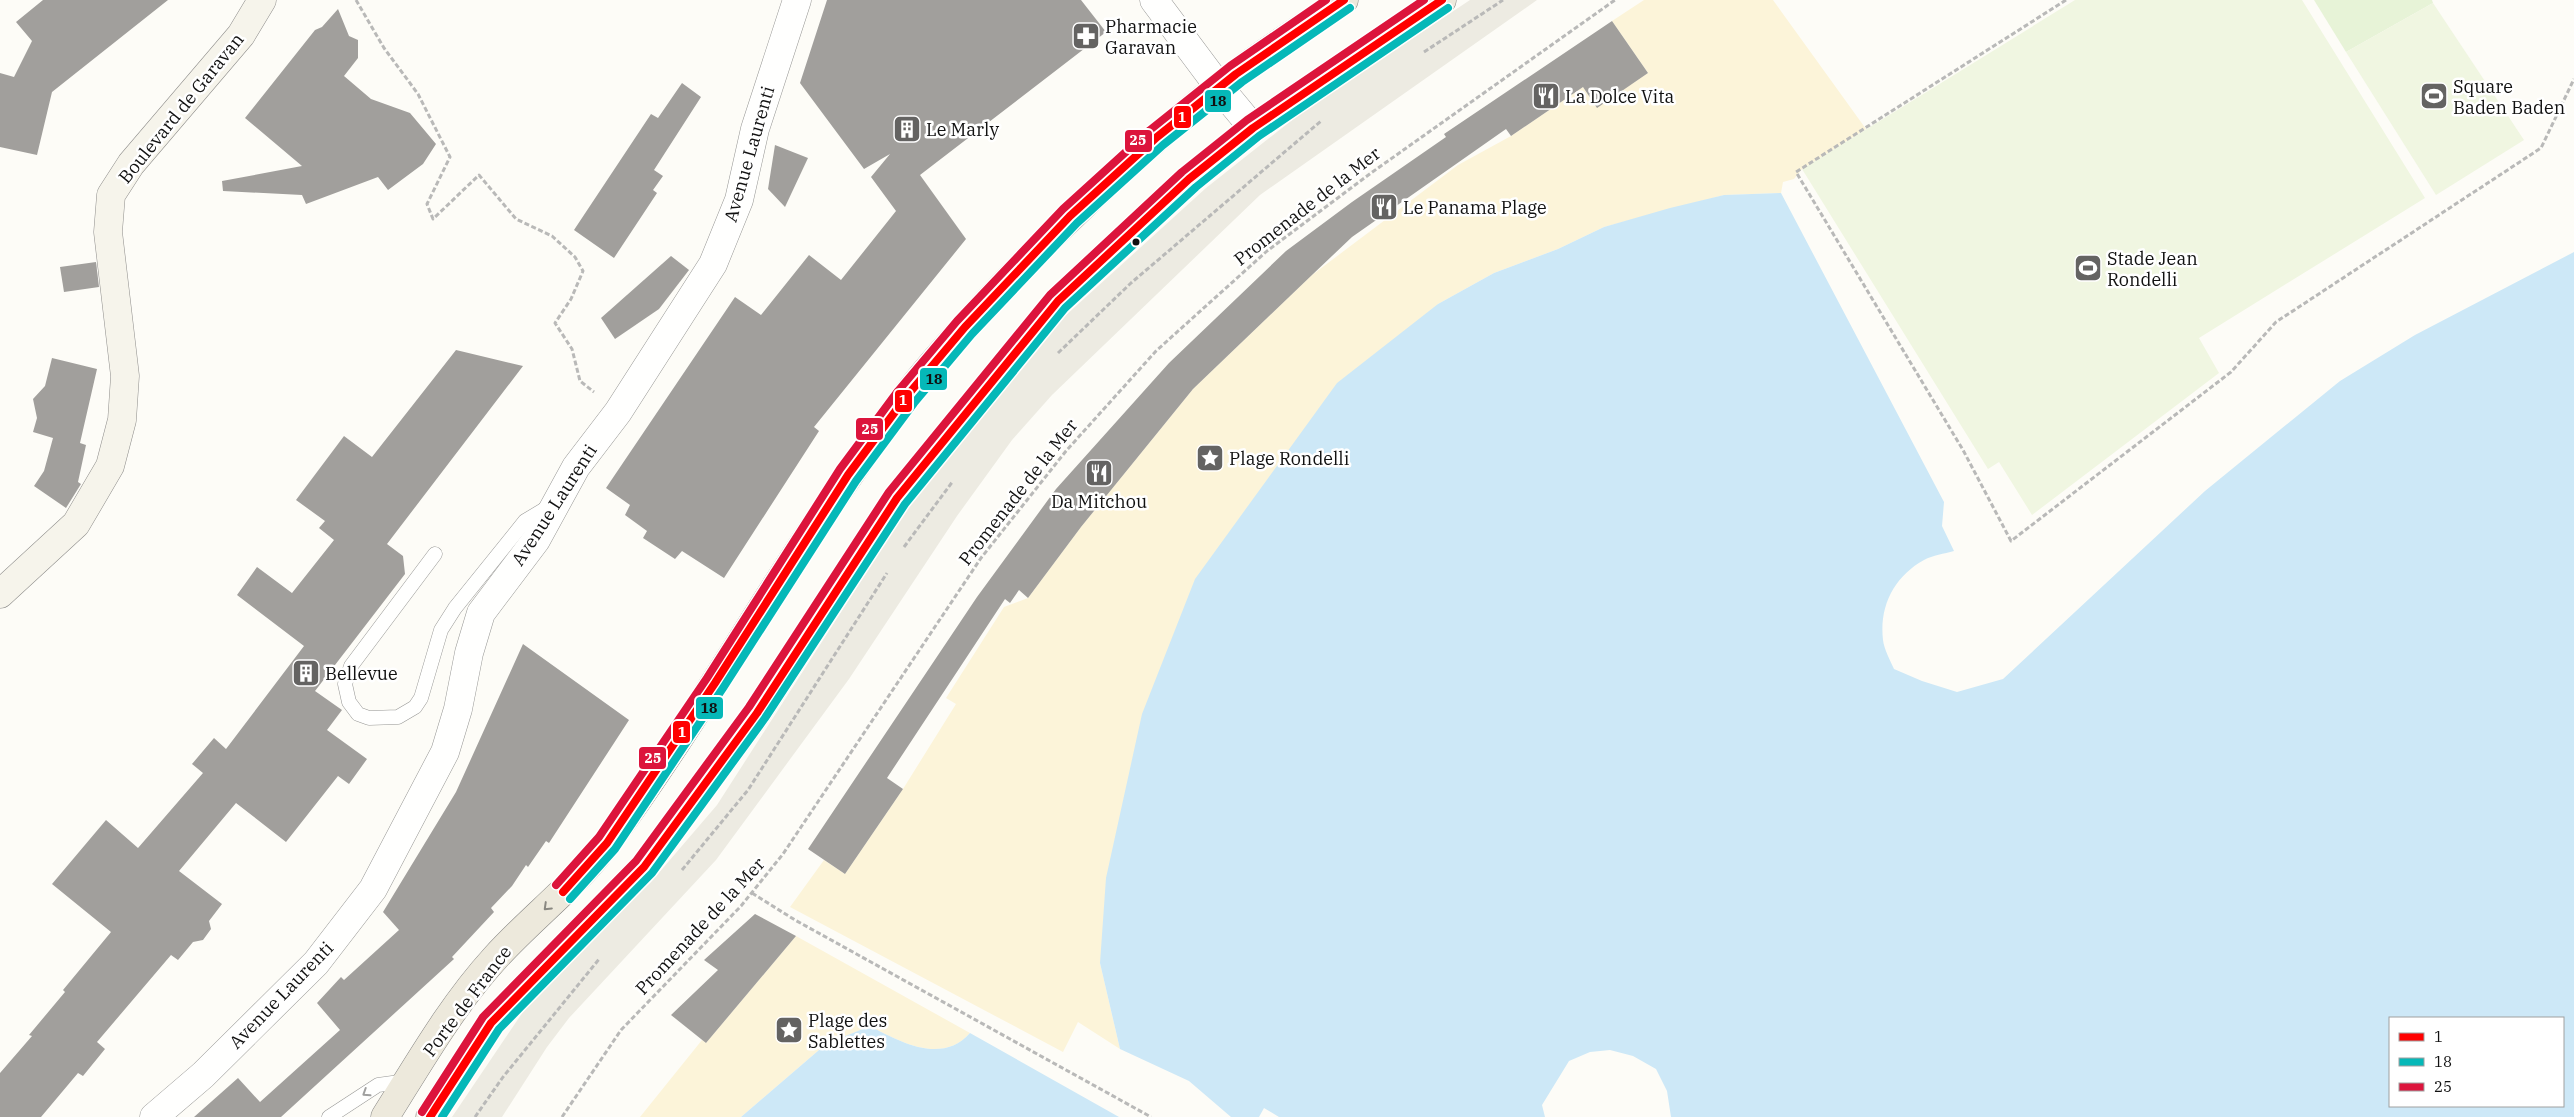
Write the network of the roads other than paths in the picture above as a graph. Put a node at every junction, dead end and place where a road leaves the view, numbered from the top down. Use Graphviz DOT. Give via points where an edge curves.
graph roads {
  1 [pos="262,0"];
  2 [pos="796,0"];
  3 [pos="1154,0"];
  4 [pos="1344,0"];
  5 [pos="1442,0"];
  6 [pos="1219,87"];
  7 [pos="1253,128"];
  8 [pos="558,500"];
  9 [pos="434,554"];
  10 [pos="0,594"];
  11 [pos="407,1081"];
  12 [pos="154,1117"];
  13 [pos="329,1117"];
  14 [pos="385,1117"];
  15 [pos="430,1117"];
  1 -- 10 [label="street, Boulevard de Garavan" via="241,35 131,164 112,195 108,232 125,376 122,420 110,466 76,524"];
  2 -- 8 [label="street, Avenue Laurenti" via="755,129 739,200 714,264 618,412 576,466"];
  3 -- 6 [label="street"];
  4 -- 6 [label="main road, Porte de France"];
  5 -- 7 [label="main road, Porte de France"];
  6 -- 7 [label="street"];
  6 -- 11 [label="main road, Porte de France, one-way" via="1157,137 1070,216 965,326 906,396 848,475 715,683 607,843 569,886 495,958 453,1012"];
  7 -- 15 [label="main road, Porte de France" via="1189,179 1058,300 897,498 742,735 644,867 491,1023"];
  8 -- 9 [label="lane" via="525,521 454,608 441,630 422,698 415,707 398,717 369,718 358,714 349,702 345,684 351,666"];
  8 -- 12 [label="street, Avenue Laurenti" via="536,540 481,613 445,752 373,889 316,963 203,1075"];
  11 -- 13 [label="lane, one-way" via="378,1085"];
  11 -- 14 [label="main road, Porte de France"];
}
